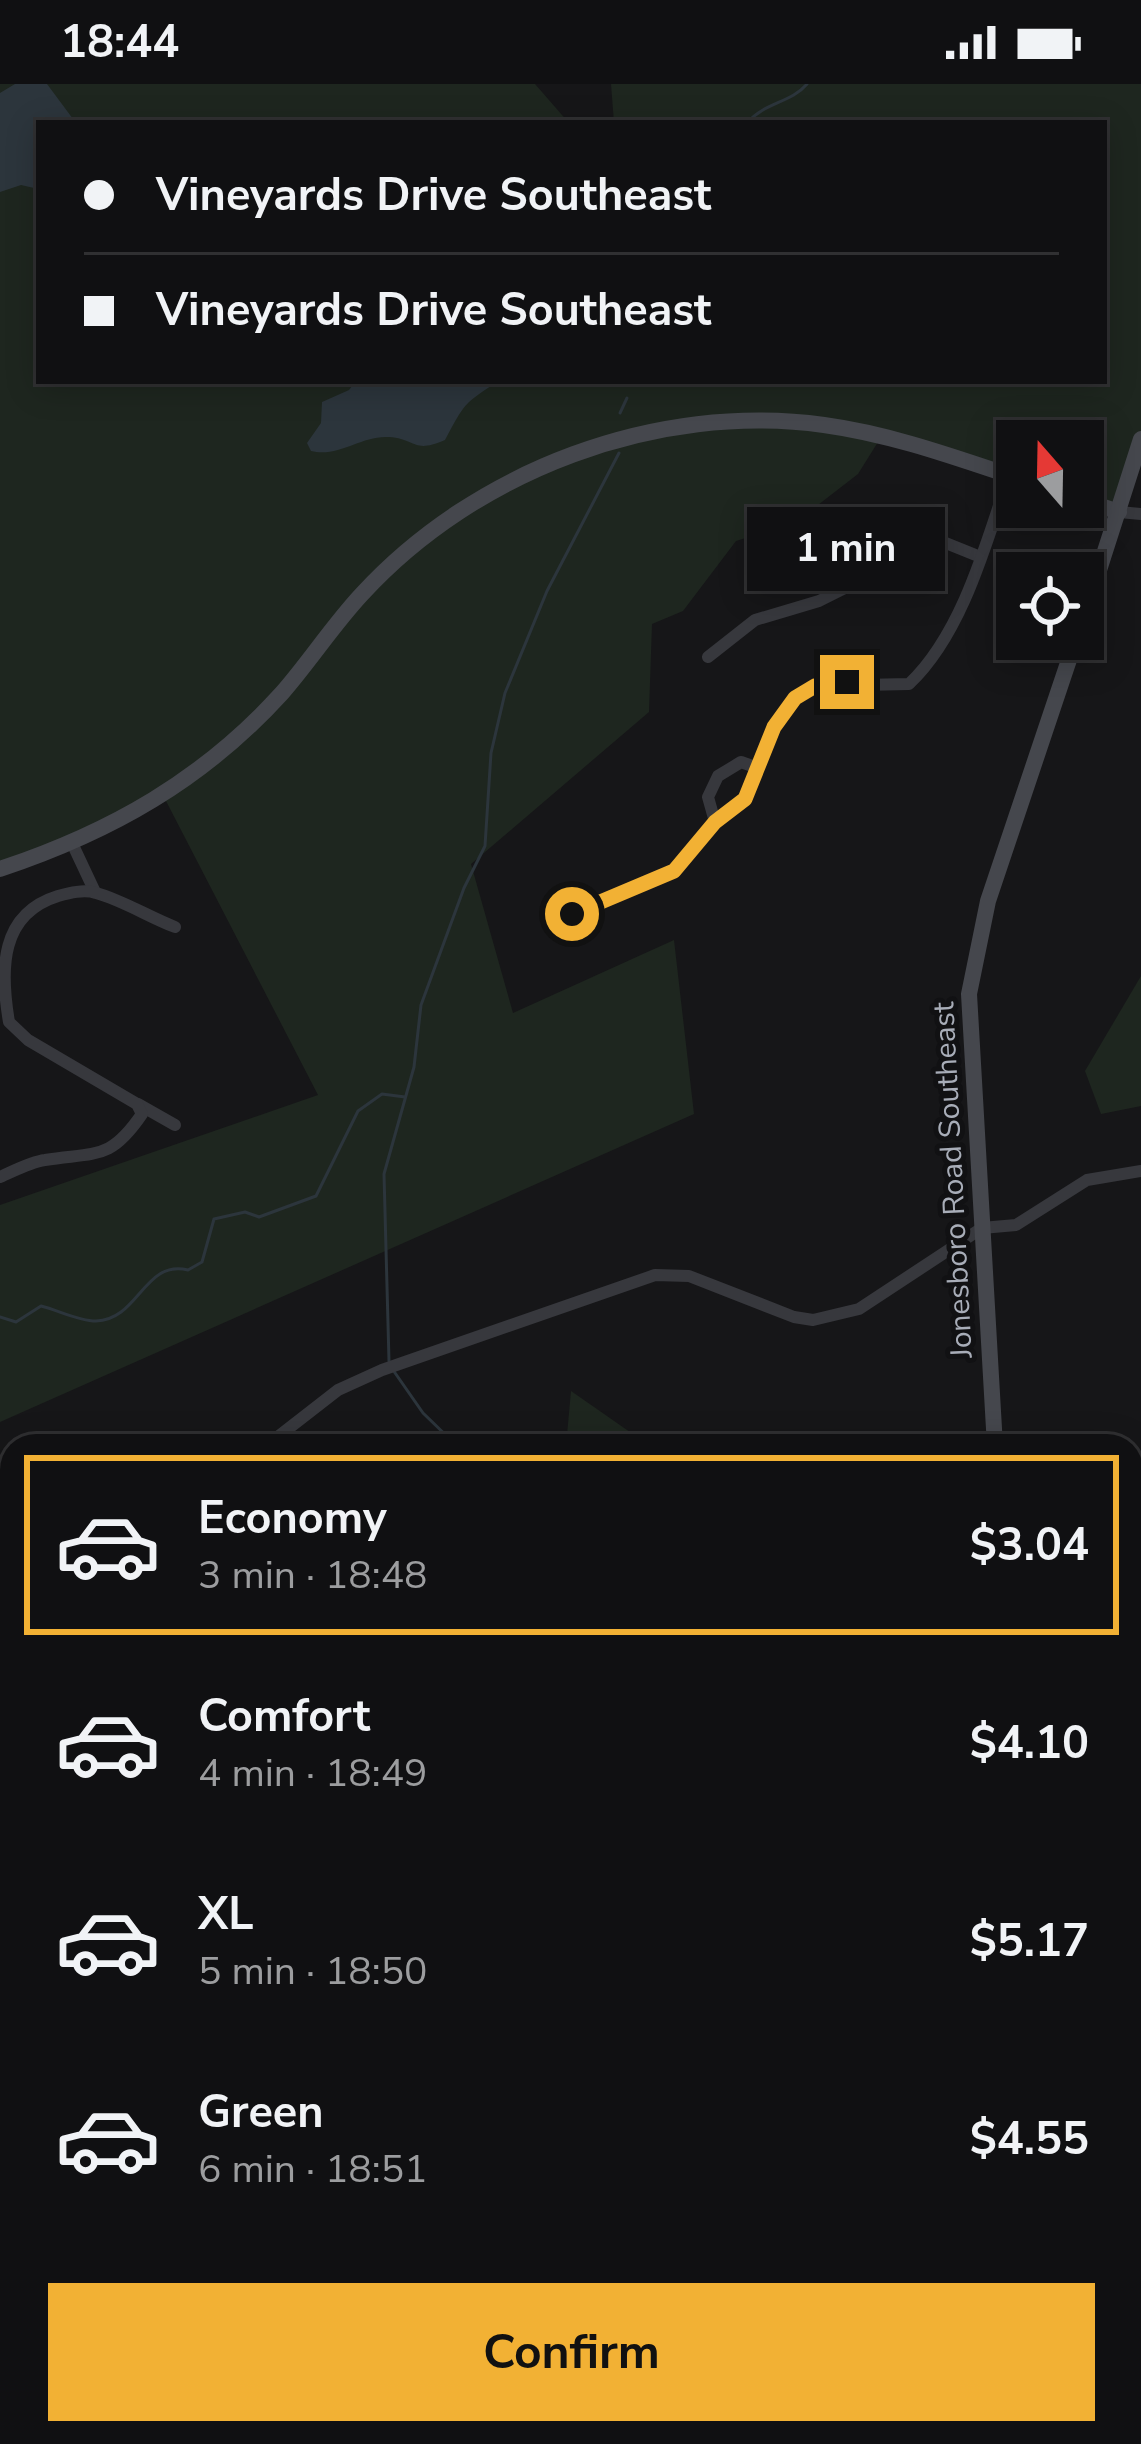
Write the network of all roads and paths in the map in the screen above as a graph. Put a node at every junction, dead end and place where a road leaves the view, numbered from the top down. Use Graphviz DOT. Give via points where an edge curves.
graph roads {
  1 [pos="1141,439"];
  2 [pos="996,471"];
  3 [pos="1104,507"];
  4 [pos="1119,512"];
  5 [pos="1141,514"];
  6 [pos="996,515"];
  7 [pos="978,556"];
  8 [pos="1104,557"];
  9 [pos="708,656"];
  10 [pos="1069,660"];
  11 [pos="758,768"];
  12 [pos="715,822"];
  13 [pos="72,843"];
  14 [pos="80,868"];
  15 [pos="0,869"];
  16 [pos="71,892"];
  17 [pos="95,892"];
  18 [pos="572,914"];
  19 [pos="175,927"];
  20 [pos="136,1104"];
  21 [pos="175,1125"];
  22 [pos="1141,1171"];
  23 [pos="0,1177"];
  24 [pos="982,1228"];
  25 [pos="279,1434"];
  26 [pos="994,1434"];
  1 -- 4 [label="main road"];
  2 -- 13 [label="main road" via="915,444 767,421 654,432 550,464 464,509 389,567 211,762"];
  3 -- 4 [label="main road"];
  4 -- 5 [label="street"];
  4 -- 8 [label="main road"];
  6 -- 7 [label="street"];
  7 -- 9 [label="street" via="911,530 892,532 861,580 755,620"];
  7 -- 11 [label="street" via="951,634 909,684 815,686 774,727"];
  10 -- 24 [label="main road, Jonesboro Road Southeast" via="975,952 968,1037"];
  11 -- 12 [label="street" via="745,799"];
  11 -- 12 [label="street" via="741,762 718,776 708,797"];
  12 -- 18 [label="street" via="674,871"];
  13 -- 14 [label="street"];
  13 -- 15 [label="main road"];
  14 -- 16 [label="street"];
  14 -- 17 [label="street"];
  16 -- 17 [label="street"];
  16 -- 20 [label="street" via="35,903 9,936 9,1022"];
  17 -- 19 [label="street"];
  20 -- 21 [label="street"];
  20 -- 23 [label="street" via="142,1114 110,1149 41,1160"];
  22 -- 24 [label="street" via="1087,1180 1016,1225"];
  24 -- 25 [label="street" via="880,1299 835,1316 794,1317 689,1276 629,1282 370,1376"];
  24 -- 26 [label="main road, Jonesboro Road Southeast"];
}
